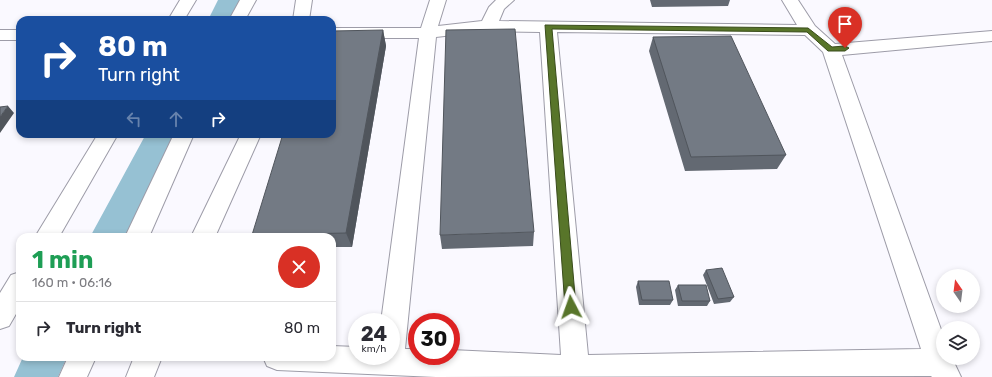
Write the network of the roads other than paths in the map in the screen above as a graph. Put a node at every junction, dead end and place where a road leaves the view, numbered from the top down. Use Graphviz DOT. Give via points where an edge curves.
graph roads {
  1 [pos="188,0"];
  2 [pos="248,0"];
  3 [pos="304,0"];
  4 [pos="438,0"];
  5 [pos="506,0"];
  6 [pos="790,0"];
  7 [pos="178,16"];
  8 [pos="239,16"];
  9 [pos="302,16"];
  10 [pos="488,26"];
  11 [pos="548,27"];
  12 [pos="808,30"];
  13 [pos="336,33"];
  14 [pos="428,33"];
  15 [pos="0,35"];
  16 [pos="16,35"];
  17 [pos="992,36"];
  18 [pos="830,50"];
  19 [pos="106,138"];
  20 [pos="182,138"];
  21 [pos="249,138"];
  22 [pos="49,233"];
  23 [pos="139,233"];
  24 [pos="205,233"];
  25 [pos="16,291"];
  26 [pos="395,313"];
  27 [pos="0,317"];
  28 [pos="336,356"];
  29 [pos="348,356"];
  30 [pos="400,357"];
  31 [pos="80,361"];
  32 [pos="146,361"];
  33 [pos="943,369"];
  34 [pos="576,370"];
  35 [pos="73,377"];
  36 [pos="140,377"];
  1 -- 7 [label="street"];
  2 -- 8 [label="street"];
  3 -- 9 [label="street"];
  4 -- 14 [label="street"];
  5 -- 10 [label="street" via="497,7"];
  6 -- 12 [label="street"];
  10 -- 11 [label="street"];
  10 -- 14 [label="street"];
  11 -- 12 [label="street"];
  11 -- 34 [label="street"];
  12 -- 18 [label="street"];
  13 -- 14 [label="street"];
  14 -- 26 [label="street"];
  15 -- 16 [label="street"];
  17 -- 18 [label="street"];
  18 -- 33 [label="street"];
  19 -- 22 [label="street"];
  20 -- 23 [label="street"];
  21 -- 24 [label="street"];
  25 -- 27 [label="street"];
  28 -- 29 [label="street"];
  30 -- 34 [label="street"];
  31 -- 35 [label="street"];
  32 -- 36 [label="street"];
  33 -- 34 [label="street"];
}
